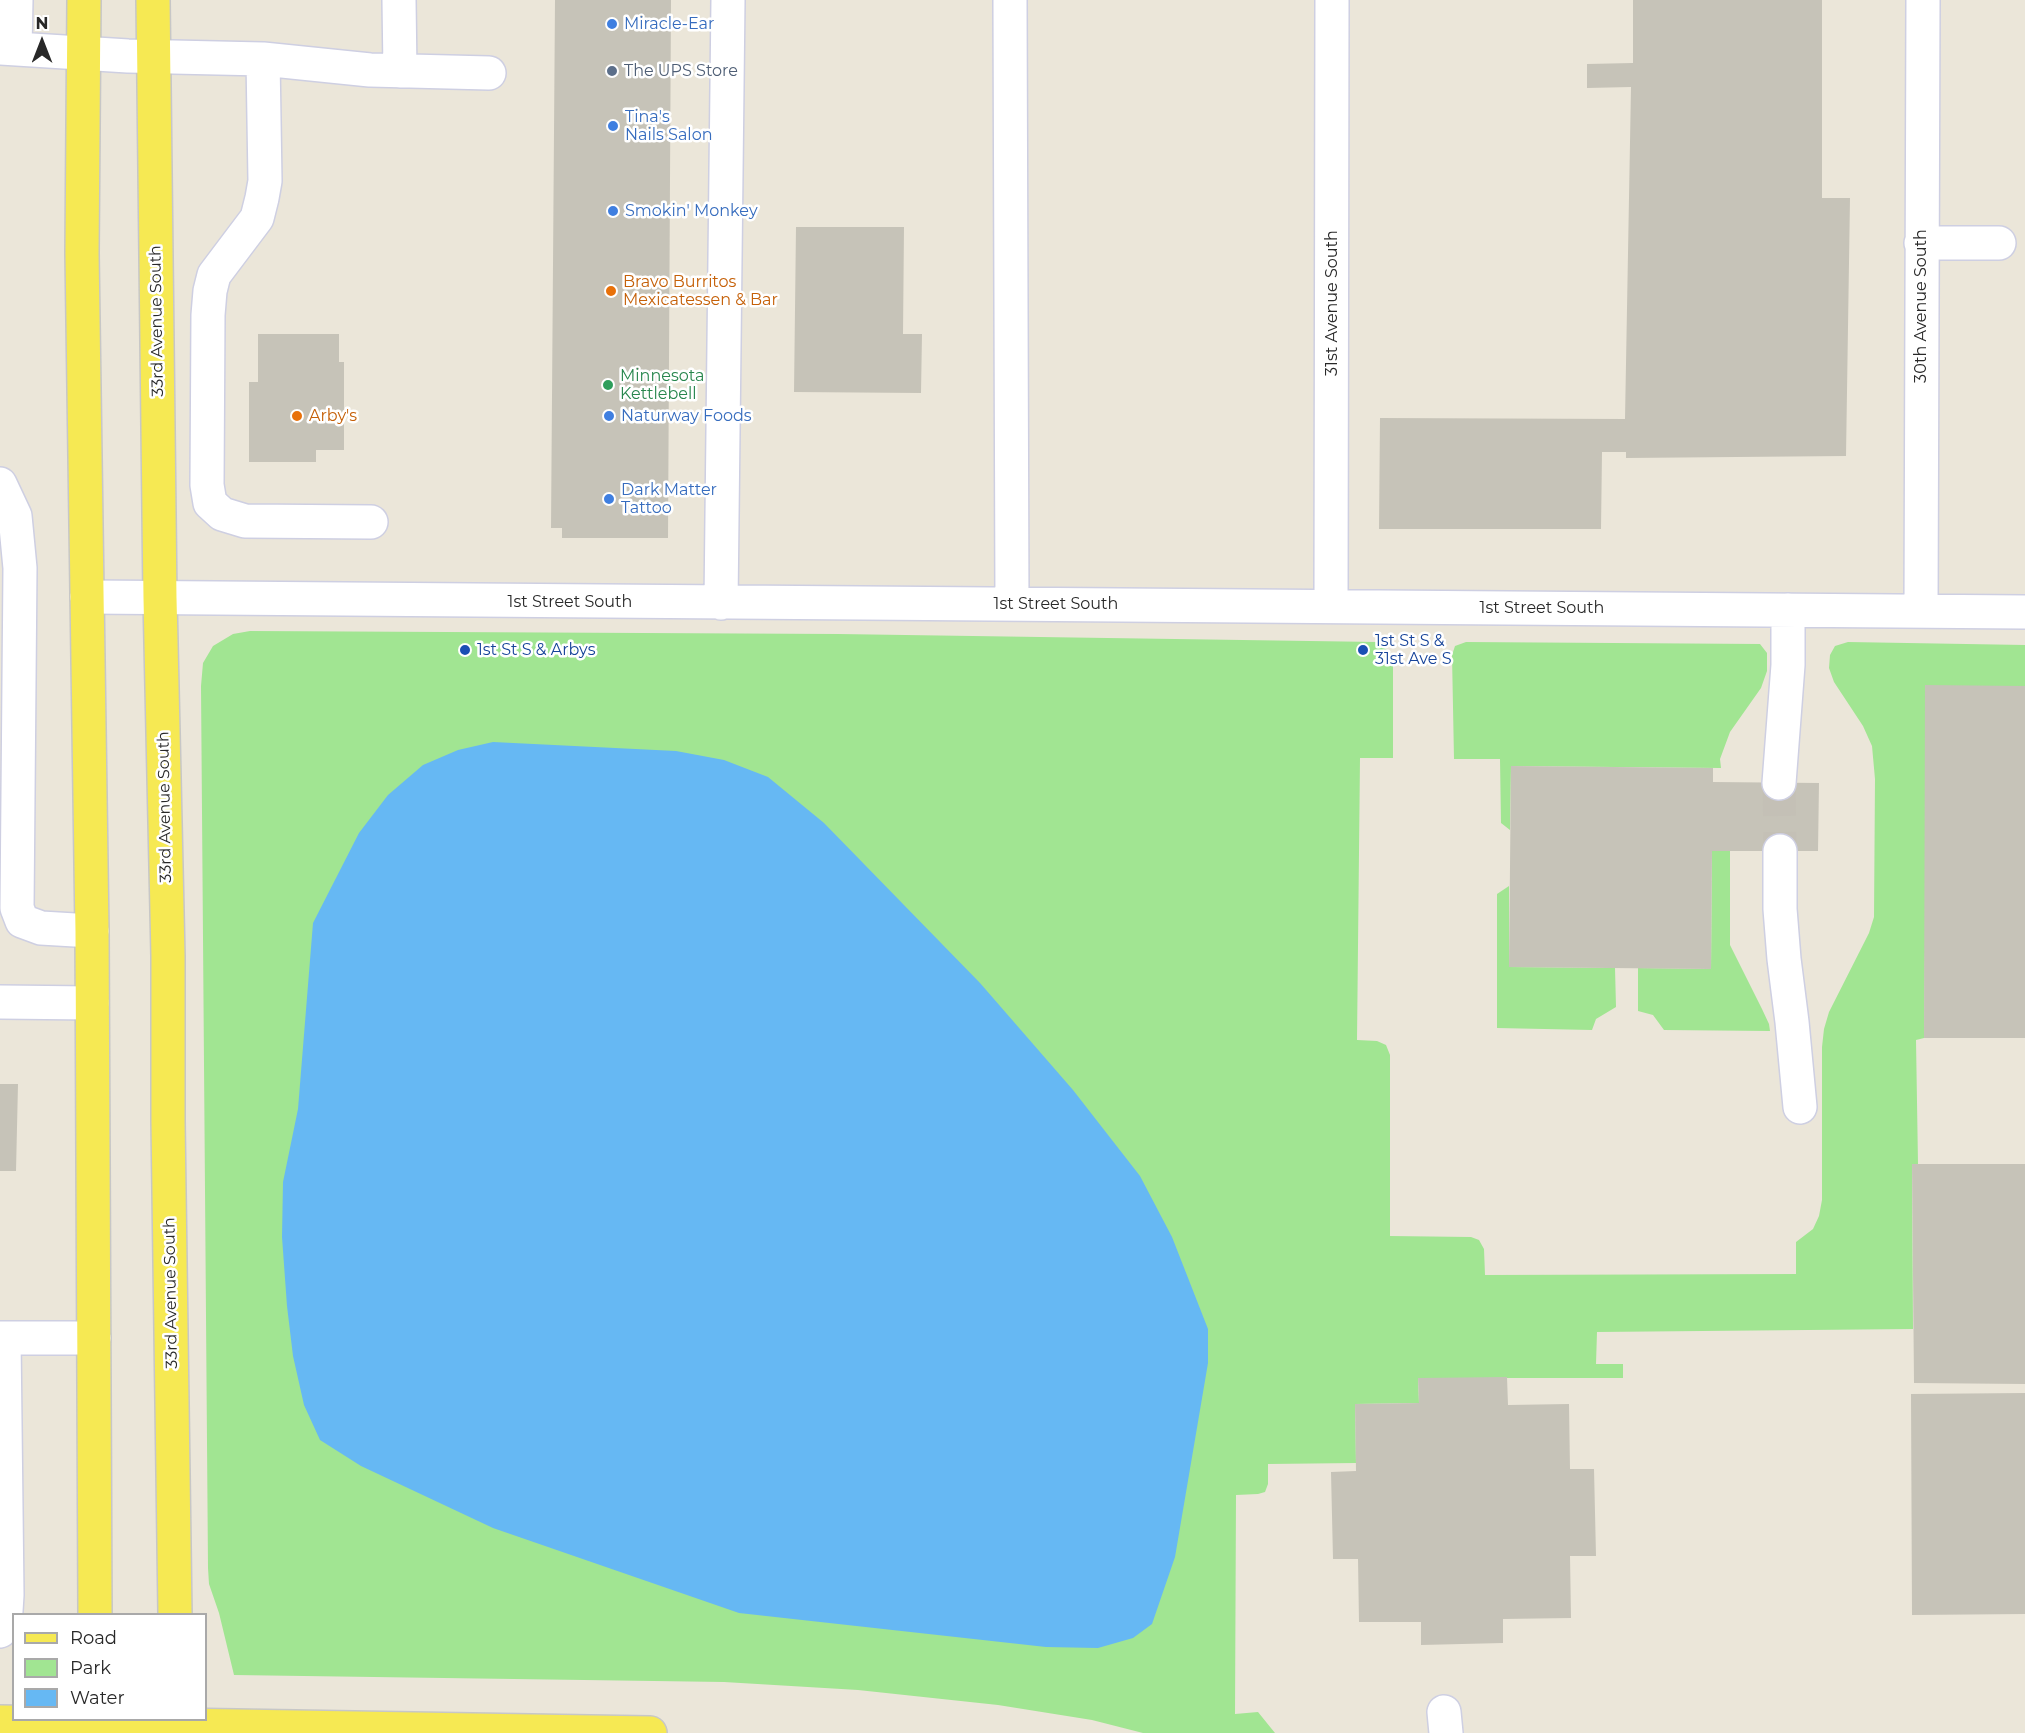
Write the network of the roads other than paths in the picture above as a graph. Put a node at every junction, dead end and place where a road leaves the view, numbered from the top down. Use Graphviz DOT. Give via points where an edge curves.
graph roads {
  1 [pos="16,0"];
  2 [pos="84,0"];
  3 [pos="153,0"];
  4 [pos="399,0"];
  5 [pos="728,0"];
  6 [pos="1010,0"];
  7 [pos="1332,0"];
  8 [pos="1923,0"];
  9 [pos="7,48"];
  10 [pos="83,53"];
  11 [pos="153,57"];
  12 [pos="263,59"];
  13 [pos="400,71"];
  14 [pos="489,73"];
  15 [pos="1921,243"];
  16 [pos="1999,243"];
  17 [pos="0,484"];
  18 [pos="371,522"];
  19 [pos="87,597"];
  20 [pos="160,598"];
  21 [pos="721,603"];
  22 [pos="1012,604"];
  23 [pos="1331,606"];
  24 [pos="1788,610"];
  25 [pos="1921,611"];
  26 [pos="2025,612"];
  27 [pos="1779,783"];
  28 [pos="1780,851"];
  29 [pos="92,931"];
  30 [pos="0,1002"];
  31 [pos="92,1003"];
  32 [pos="1800,1107"];
  33 [pos="2,1338"];
  34 [pos="94,1338"];
  35 [pos="95,1613"];
  36 [pos="176,1613"];
  37 [pos="0,1631"];
  38 [pos="0,1722"];
  39 [pos="96,1725"];
  40 [pos="176,1725"];
  41 [pos="650,1733"];
  1 -- 9 [label="street"];
  2 -- 10 [label="main road"];
  3 -- 11 [label="main road, 33rd Avenue South"];
  4 -- 13 [label="street"];
  5 -- 21 [label="street"];
  6 -- 22 [label="street"];
  7 -- 23 [label="street, 31st Avenue South"];
  8 -- 15 [label="street, 30th Avenue South"];
  9 -- 10 [label="street"];
  10 -- 11 [label="street"];
  10 -- 19 [label="main road"];
  11 -- 12 [label="street"];
  11 -- 20 [label="main road, 33rd Avenue South"];
  12 -- 13 [label="street"];
  12 -- 18 [label="street" via="262,198 257,218 214,276 210,291 210,503 222,514 245,521"];
  13 -- 14 [label="street"];
  15 -- 16 [label="street"];
  15 -- 25 [label="street, 30th Avenue South"];
  17 -- 29 [label="street" via="15,516 20,568 17,908 22,921 41,928"];
  19 -- 20 [label="street, 1st Street South"];
  19 -- 29 [label="main road"];
  20 -- 21 [label="street, 1st Street South"];
  20 -- 36 [label="main road, 33rd Avenue South"];
  21 -- 22 [label="street, 1st Street South"];
  22 -- 23 [label="street, 1st Street South"];
  23 -- 24 [label="street, 1st Street South"];
  24 -- 25 [label="street, 1st Street South"];
  24 -- 27 [label="street"];
  25 -- 26 [label="street, 1st Street South"];
  28 -- 32 [label="street" via="1780,909"];
  29 -- 31 [label="main road"];
  30 -- 31 [label="street"];
  31 -- 34 [label="main road"];
  33 -- 34 [label="street"];
  33 -- 37 [label="street" via="7,1595"];
  34 -- 35 [label="main road"];
  38 -- 39 [label="main road"];
  39 -- 40 [label="main road"];
  40 -- 41 [label="main road"];
}
